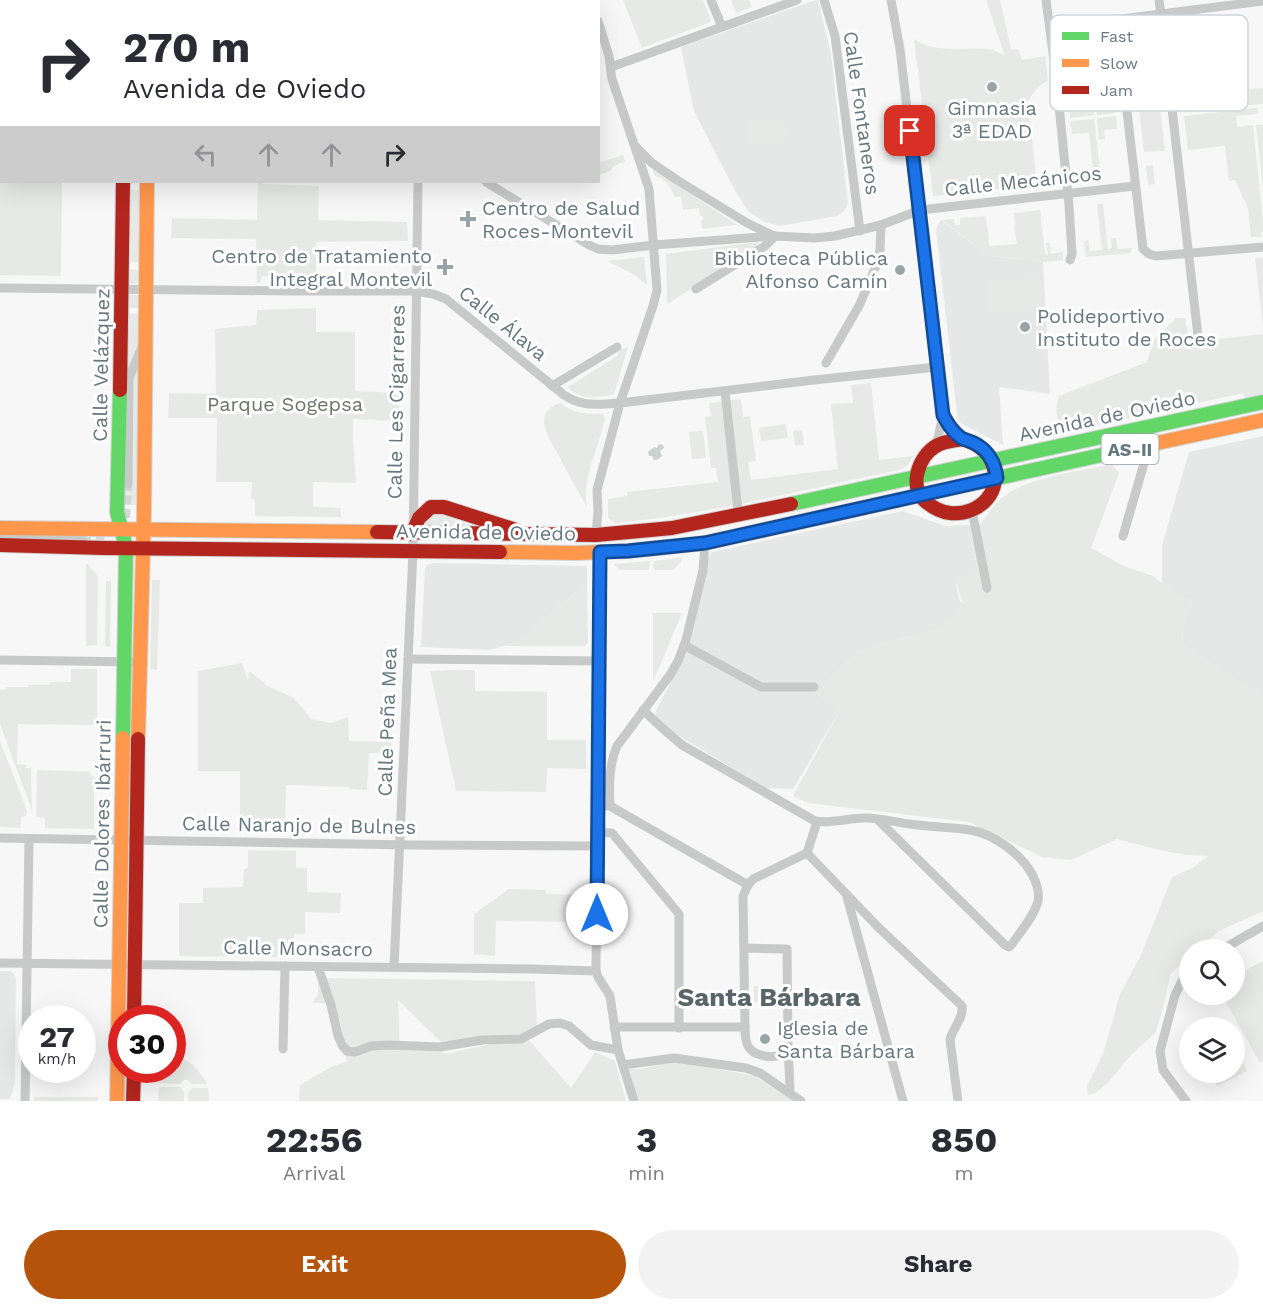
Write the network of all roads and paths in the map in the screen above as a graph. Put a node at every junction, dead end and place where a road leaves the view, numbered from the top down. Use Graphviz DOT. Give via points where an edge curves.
graph roads {
  1 [pos="711,0"];
  2 [pos="797,0"];
  3 [pos="824,0"];
  4 [pos="891,0"];
  5 [pos="1046,0"];
  6 [pos="1159,0"];
  7 [pos="1263,1"];
  8 [pos="780,3"];
  9 [pos="1161,14"];
  10 [pos="1153,15"];
  11 [pos="1050,22"];
  12 [pos="600,27"];
  13 [pos="722,27"];
  14 [pos="611,67"];
  15 [pos="1060,111"];
  16 [pos="1127,111"];
  17 [pos="1172,111"];
  18 [pos="634,146"];
  19 [pos="123,183"];
  20 [pos="147,183"];
  21 [pos="418,183"];
  22 [pos="488,183"];
  23 [pos="1135,186"];
  24 [pos="1068,194"];
  25 [pos="920,210"];
  26 [pos="881,225"];
  27 [pos="860,231"];
  28 [pos="774,236"];
  29 [pos="654,245"];
  30 [pos="1263,247"];
  31 [pos="1189,254"];
  32 [pos="1070,260"];
  33 [pos="0,288"];
  34 [pos="122,288"];
  35 [pos="146,289"];
  36 [pos="696,289"];
  37 [pos="416,291"];
  38 [pos="1198,336"];
  39 [pos="145,338"];
  40 [pos="617,347"];
  41 [pos="826,363"];
  42 [pos="937,367"];
  43 [pos="552,386"];
  44 [pos="725,391"];
  45 [pos="1263,402"];
  46 [pos="620,403"];
  47 [pos="943,415"];
  48 [pos="1263,420"];
  49 [pos="963,439"];
  50 [pos="1144,446"];
  51 [pos="933,448"];
  52 [pos="983,448"];
  53 [pos="1012,457"];
  54 [pos="993,460"];
  55 [pos="1033,471"];
  56 [pos="916,477"];
  57 [pos="997,478"];
  58 [pos="128,484"];
  59 [pos="919,495"];
  60 [pos="895,500"];
  61 [pos="987,501"];
  62 [pos="936,510"];
  63 [pos="972,510"];
  64 [pos="738,511"];
  65 [pos="0,528"];
  66 [pos="143,529"];
  67 [pos="123,531"];
  68 [pos="412,534"];
  69 [pos="534,535"];
  70 [pos="596,535"];
  71 [pos="1123,536"];
  72 [pos="0,537"];
  73 [pos="82,538"];
  74 [pos="705,543"];
  75 [pos="0,545"];
  76 [pos="126,548"];
  77 [pos="142,548"];
  78 [pos="413,551"];
  79 [pos="600,552"];
  80 [pos="987,588"];
  81 [pos="684,645"];
  82 [pos="408,659"];
  83 [pos="0,660"];
  84 [pos="599,661"];
  85 [pos="124,662"];
  86 [pos="139,662"];
  87 [pos="814,687"];
  88 [pos="643,710"];
  89 [pos="597,806"];
  90 [pos="610,806"];
  91 [pos="877,819"];
  92 [pos="817,822"];
  93 [pos="597,832"];
  94 [pos="0,838"];
  95 [pos="29,839"];
  96 [pos="121,840"];
  97 [pos="137,840"];
  98 [pos="400,845"];
  99 [pos="597,846"];
  100 [pos="807,853"];
  101 [pos="748,885"];
  102 [pos="847,894"];
  103 [pos="1263,926"];
  104 [pos="1240,939"];
  105 [pos="744,948"];
  106 [pos="0,963"];
  107 [pos="27,963"];
  108 [pos="119,964"];
  109 [pos="135,964"];
  110 [pos="285,966"];
  111 [pos="318,967"];
  112 [pos="394,967"];
  113 [pos="596,971"];
  114 [pos="1179,988"];
  115 [pos="134,1005"];
  116 [pos="614,1027"];
  117 [pos="745,1027"];
  118 [pos="680,1028"];
  119 [pos="788,1044"];
  120 [pos="283,1049"];
  121 [pos="618,1050"];
  122 [pos="622,1065"];
  123 [pos="134,1083"];
  124 [pos="790,1088"];
  125 [pos="25,1101"];
  126 [pos="117,1101"];
  127 [pos="133,1101"];
  128 [pos="634,1101"];
  129 [pos="801,1101"];
  130 [pos="903,1101"];
  131 [pos="958,1101"];
  132 [pos="1186,1101"];
  1 -- 13 [label="street"];
  2 -- 8 [label="street"];
  3 -- 27 [label="street, Calle Fontaneros" via="835,36"];
  4 -- 25 [label="street"];
  5 -- 11 [label="street"];
  6 -- 9 [label="street"];
  7 -- 9 [label="street"];
  8 -- 13 [label="street"];
  9 -- 10 [label="street"];
  12 -- 14 [label="street"];
  13 -- 14 [label="street"];
  14 -- 18 [label="street"];
  15 -- 24 [label="street"];
  16 -- 23 [label="street"];
  17 -- 31 [label="street"];
  18 -- 28 [label="street" via="652,164"];
  18 -- 29 [label="street" via="649,189"];
  19 -- 34 [label="main road, Calle Velázquez"];
  20 -- 35 [label="main road, Calle Velázquez"];
  21 -- 37 [label="street, Calle Les Cigarreres"];
  22 -- 29 [label="street, Calle Mecánicos" via="598,249"];
  23 -- 24 [label="street, Calle Mecánicos"];
  23 -- 31 [label="street" via="1143,249 1156,256"];
  24 -- 25 [label="street, Calle Mecánicos"];
  24 -- 32 [label="street"];
  25 -- 26 [label="street, Calle Mecánicos"];
  25 -- 42 [label="street"];
  26 -- 27 [label="street, Calle Mecánicos"];
  26 -- 41 [label="street" via="876,266 859,306"];
  27 -- 28 [label="street, Calle Mecánicos" via="814,238"];
  28 -- 29 [label="street, Calle Mecánicos"];
  28 -- 36 [label="street" via="765,246"];
  29 -- 46 [label="street" via="657,290"];
  30 -- 31 [label="street"];
  31 -- 38 [label="street"];
  33 -- 34 [label="street, Calle Álava"];
  34 -- 35 [label="street, Calle Álava"];
  34 -- 67 [label="main road, Calle Velázquez" via="117,512"];
  35 -- 37 [label="street, Calle Álava"];
  35 -- 39 [label="main road, Calle Velázquez"];
  37 -- 43 [label="street, Calle Álava" via="446,299"];
  37 -- 68 [label="street, Calle Les Cigarreres"];
  39 -- 58 [label="street, Calle Velázquez" via="129,378"];
  39 -- 66 [label="main road, Calle Velázquez"];
  40 -- 43 [label="street"];
  42 -- 44 [label="street, Calle Álava"];
  42 -- 47 [label="street"];
  43 -- 46 [label="street, Calle Álava" via="580,404"];
  44 -- 46 [label="street, Calle Álava"];
  44 -- 64 [label="street"];
  45 -- 53 [label="main road, Avenida de Oviedo / AS-II"];
  46 -- 70 [label="street" via="597,490"];
  47 -- 49 [label="street"];
  47 -- 51 [label="street"];
  48 -- 50 [label="main road, Avenida de Oviedo / AS-II"];
  49 -- 51 [label="main road"];
  49 -- 52 [label="main road"];
  50 -- 55 [label="main road, Avenida de Oviedo / AS-II"];
  50 -- 71 [label="street" via="1145,460"];
  51 -- 56 [label="main road" via="923,458"];
  52 -- 53 [label="main road"];
  52 -- 54 [label="main road"];
  53 -- 54 [label="main road, Avenida de Oviedo / AS-II"];
  54 -- 56 [label="main road, Avenida de Oviedo / AS-II"];
  54 -- 57 [label="main road"];
  55 -- 57 [label="main road, Avenida de Oviedo / AS-II"];
  55 -- 61 [label="street" via="1003,486"];
  56 -- 59 [label="main road"];
  56 -- 70 [label="main road, Avenida de Oviedo" via="672,528"];
  57 -- 59 [label="main road, Avenida de Oviedo"];
  57 -- 61 [label="main road"];
  59 -- 60 [label="main road, Avenida de Oviedo"];
  59 -- 62 [label="main road"];
  60 -- 62 [label="street"];
  60 -- 74 [label="main road, Avenida de Oviedo"];
  61 -- 63 [label="main road"];
  62 -- 63 [label="main road" via="949,514"];
  63 -- 80 [label="street"];
  65 -- 67 [label="main road, Avenida de Oviedo"];
  66 -- 67 [label="main road, Avenida de Oviedo"];
  66 -- 68 [label="main road, Avenida de Oviedo"];
  66 -- 77 [label="main road, Calle Velázquez"];
  67 -- 76 [label="main road, Calle Velázquez"];
  68 -- 69 [label="main road, Avenida de Oviedo"];
  68 -- 69 [label="main road, Avenida de Oviedo" via="424,512 431,507 444,507"];
  68 -- 78 [label="street, Calle Les Cigarreres"];
  69 -- 70 [label="main road, Avenida de Oviedo"];
  72 -- 73 [label="street"];
  74 -- 79 [label="main road, Avenida de Oviedo"];
  74 -- 81 [label="street" via="703,570"];
  75 -- 76 [label="main road, Avenida de Oviedo"];
  76 -- 77 [label="main road, Avenida de Oviedo"];
  76 -- 85 [label="main road, Calle Dolores Ibárruri"];
  77 -- 78 [label="main road, Avenida de Oviedo"];
  77 -- 86 [label="main road, Calle Dolores Ibárruri"];
  78 -- 79 [label="main road, Avenida de Oviedo"];
  78 -- 82 [label="street, Calle Peña Mea"];
  79 -- 84 [label="street"];
  81 -- 87 [label="street" via="761,687"];
  81 -- 88 [label="street" via="670,675"];
  82 -- 84 [label="street"];
  82 -- 98 [label="street, Calle Peña Mea"];
  83 -- 85 [label="street"];
  84 -- 89 [label="street"];
  85 -- 86 [label="street"];
  85 -- 96 [label="main road, Calle Dolores Ibárruri"];
  86 -- 97 [label="main road, Calle Dolores Ibárruri"];
  88 -- 90 [label="street" via="613,756"];
  88 -- 92 [label="street" via="682,745"];
  89 -- 90 [label="street"];
  89 -- 93 [label="street"];
  90 -- 101 [label="street"];
  91 -- 91 [label="street" via="1005,945 1012,944 1039,899 1034,879 1021,859 985,834"];
  91 -- 92 [label="street"];
  92 -- 100 [label="street"];
  93 -- 99 [label="street"];
  93 -- 118 [label="street" via="612,833 679,914"];
  94 -- 95 [label="street, Calle Naranjo de Bulnes"];
  95 -- 96 [label="street, Calle Naranjo de Bulnes"];
  95 -- 107 [label="street"];
  96 -- 97 [label="street, Calle Naranjo de Bulnes"];
  96 -- 108 [label="main road, Calle Dolores Ibárruri"];
  97 -- 98 [label="street, Calle Naranjo de Bulnes"];
  97 -- 109 [label="main road, Calle Dolores Ibárruri"];
  98 -- 99 [label="street, Calle Naranjo de Bulnes"];
  98 -- 112 [label="street, Calle Peña Mea"];
  99 -- 113 [label="street"];
  100 -- 101 [label="street"];
  100 -- 102 [label="street"];
  101 -- 105 [label="street" via="743,896"];
  102 -- 130 [label="street"];
  102 -- 131 [label="street" via="962,1006 950,1040"];
  103 -- 104 [label="street"];
  105 -- 117 [label="street"];
  105 -- 119 [label="street" via="787,949"];
  106 -- 107 [label="street, Calle Monsacro"];
  107 -- 108 [label="street, Calle Monsacro"];
  107 -- 125 [label="street"];
  108 -- 109 [label="street, Calle Monsacro"];
  108 -- 126 [label="main road, Calle Dolores Ibárruri"];
  109 -- 110 [label="street, Calle Monsacro"];
  109 -- 115 [label="main road, Calle Dolores Ibárruri"];
  110 -- 111 [label="street, Calle Monsacro"];
  110 -- 120 [label="street"];
  111 -- 112 [label="street, Calle Monsacro"];
  111 -- 121 [label="street" via="338,1036 347,1051 389,1045 440,1047 521,1039 549,1024 560,1023 591,1045"];
  112 -- 113 [label="street, Calle Monsacro"];
  113 -- 116 [label="street" via="610,996"];
  114 -- 132 [label="street" via="1160,1051 1163,1070"];
  116 -- 118 [label="street"];
  116 -- 121 [label="street"];
  117 -- 118 [label="street"];
  117 -- 119 [label="street" via="746,1044 757,1055 776,1056"];
  119 -- 124 [label="street"];
  121 -- 122 [label="street"];
  122 -- 128 [label="street"];
  122 -- 129 [label="street" via="674,1058 746,1068"];
  123 -- 127 [label="main road"];
}
